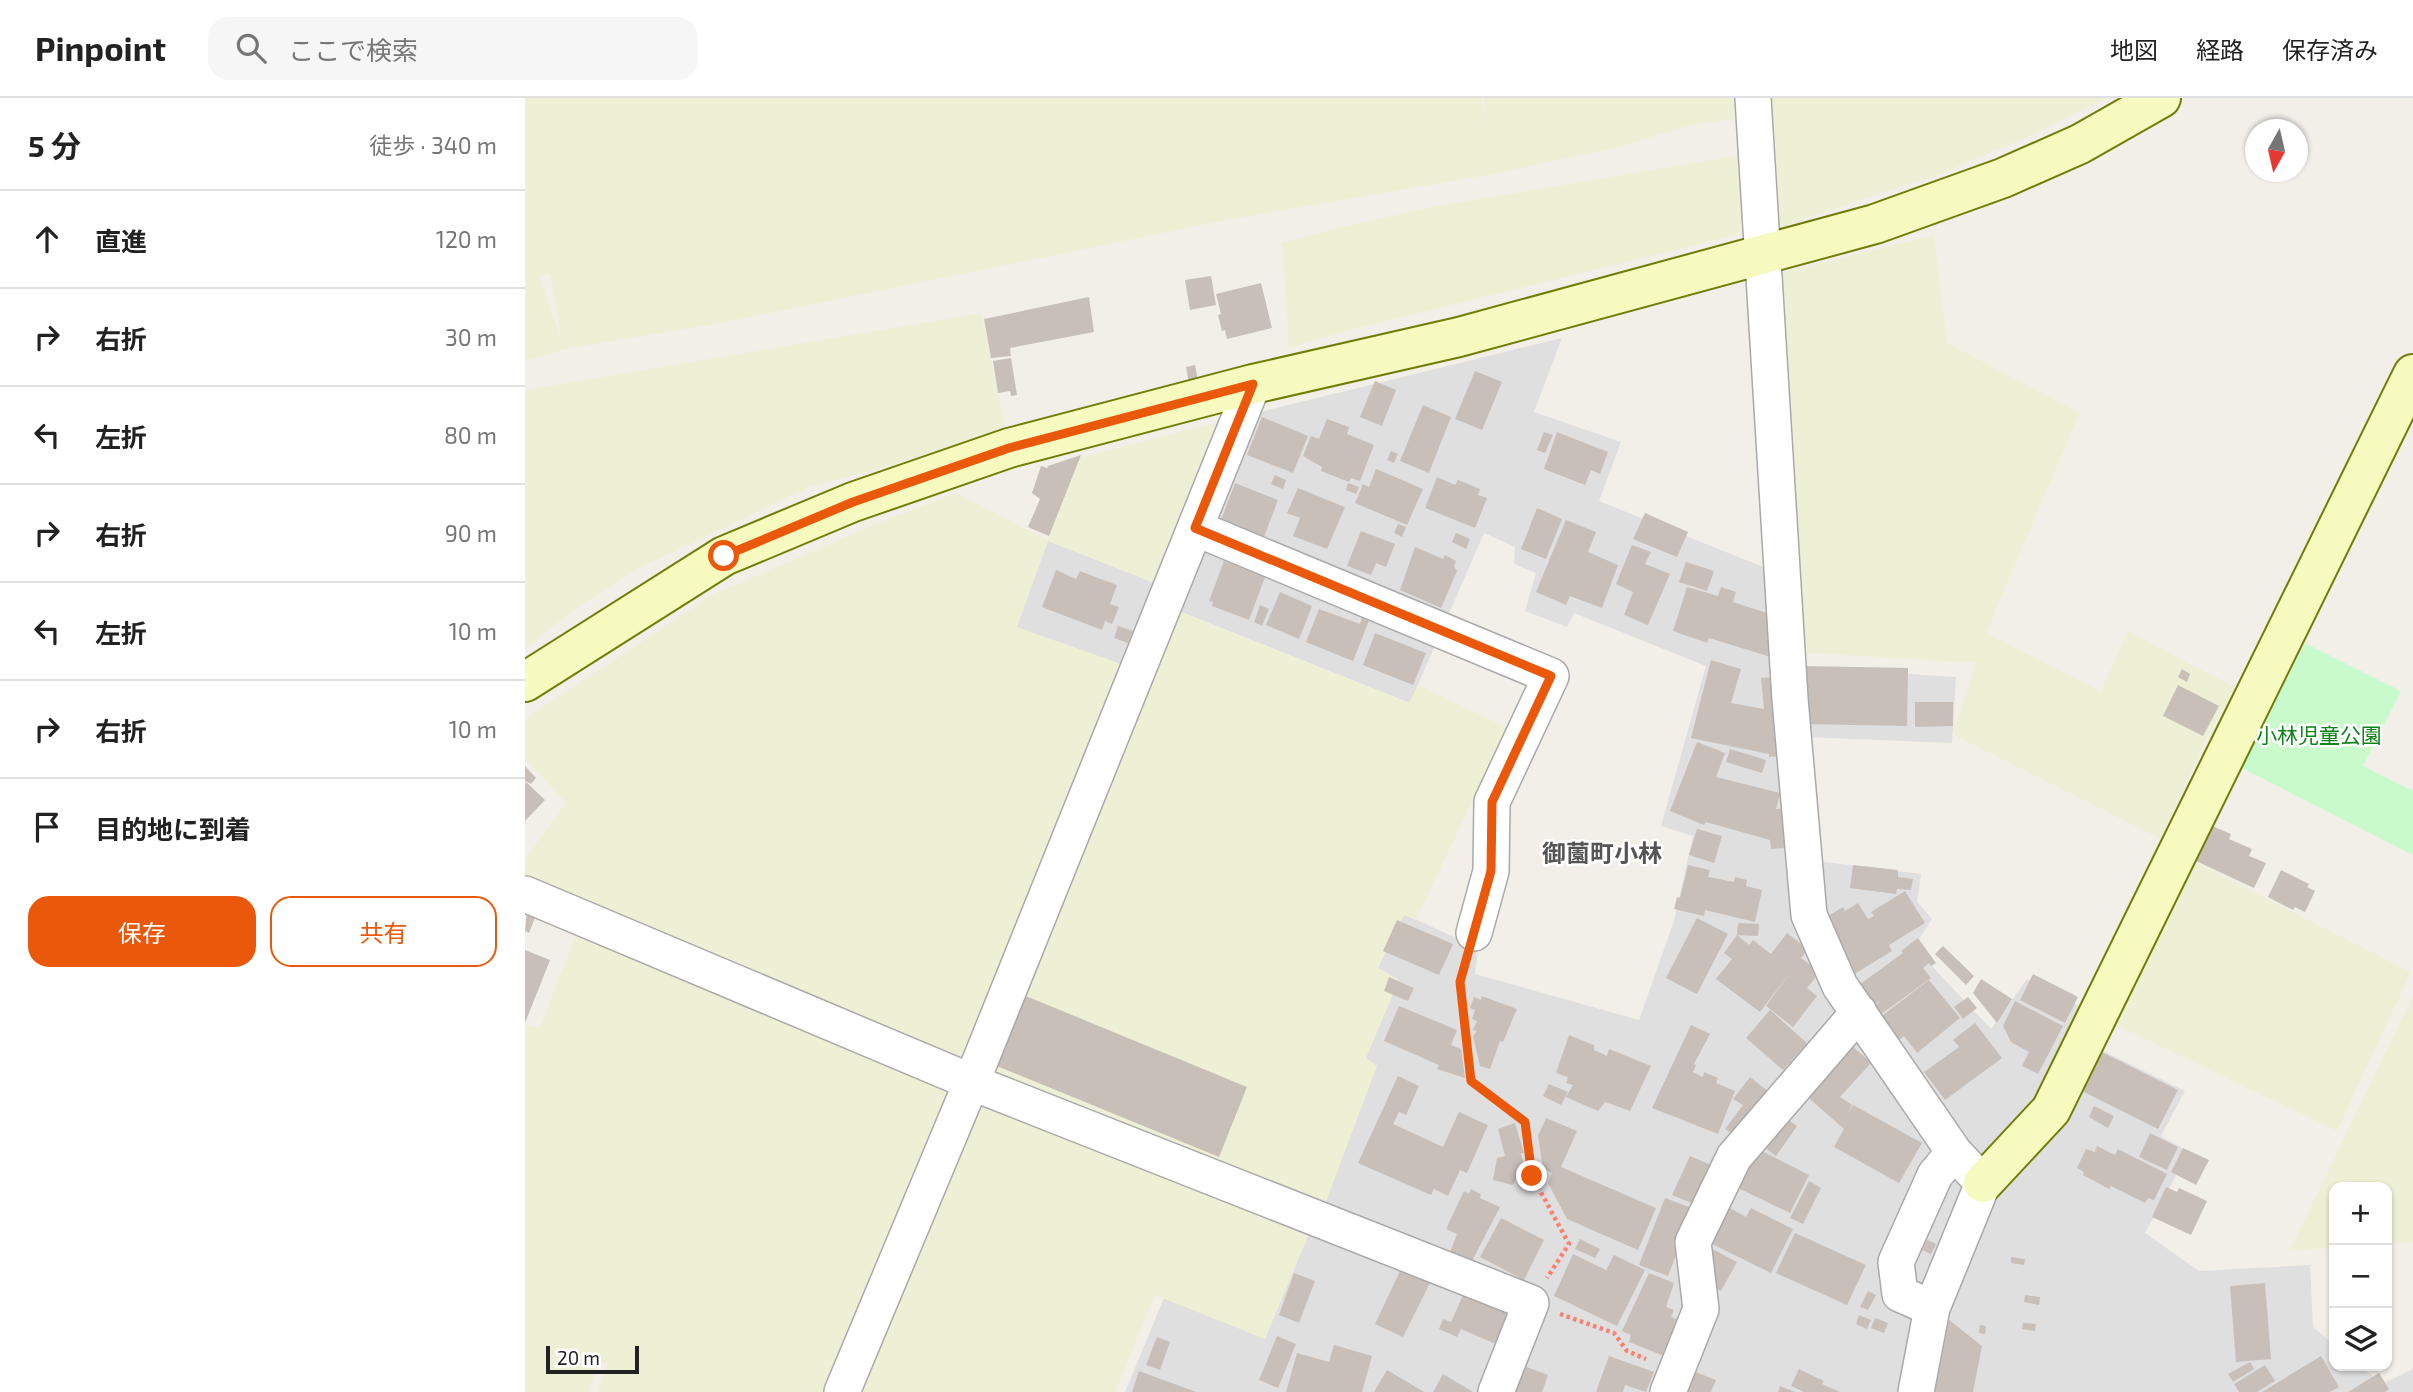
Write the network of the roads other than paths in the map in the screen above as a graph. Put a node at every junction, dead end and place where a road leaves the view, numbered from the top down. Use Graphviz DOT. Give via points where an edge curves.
graph roads {
  1 [pos="1753,98"];
  2 [pos="2161,98"];
  3 [pos="1763,254"];
  4 [pos="2413,374"];
  5 [pos="1253,384"];
  6 [pos="1195,528"];
  7 [pos="525,682"];
  8 [pos="525,894"];
  9 [pos="1474,933"];
  10 [pos="1859,1012"];
  11 [pos="972,1081"];
  12 [pos="1954,1152"];
  13 [pos="1983,1183"];
  14 [pos="1932,1308"];
  15 [pos="1672,1382"];
  16 [pos="842,1392"];
  17 [pos="1496,1392"];
  18 [pos="1916,1392"];
  1 -- 3 [label="street"];
  2 -- 3 [label="street" via="2080,144 2003,178 1875,224"];
  3 -- 5 [label="street" via="1459,337"];
  3 -- 10 [label="street" via="1790,699 1809,915 1840,986"];
  4 -- 13 [label="street" via="2051,1110"];
  5 -- 6 [label="street"];
  5 -- 7 [label="street" via="1009,448 853,502 724,556"];
  6 -- 9 [label="street" via="1551,676 1492,802 1491,871"];
  6 -- 11 [label="street"];
  8 -- 11 [label="street"];
  10 -- 12 [label="street"];
  10 -- 15 [label="street" via="1734,1157 1693,1242 1701,1309"];
  11 -- 16 [label="street"];
  11 -- 17 [label="street" via="1531,1303"];
  12 -- 13 [label="street"];
  12 -- 14 [label="street" via="1935,1175 1896,1262 1900,1294"];
  13 -- 14 [label="street"];
  14 -- 18 [label="street"];
}
